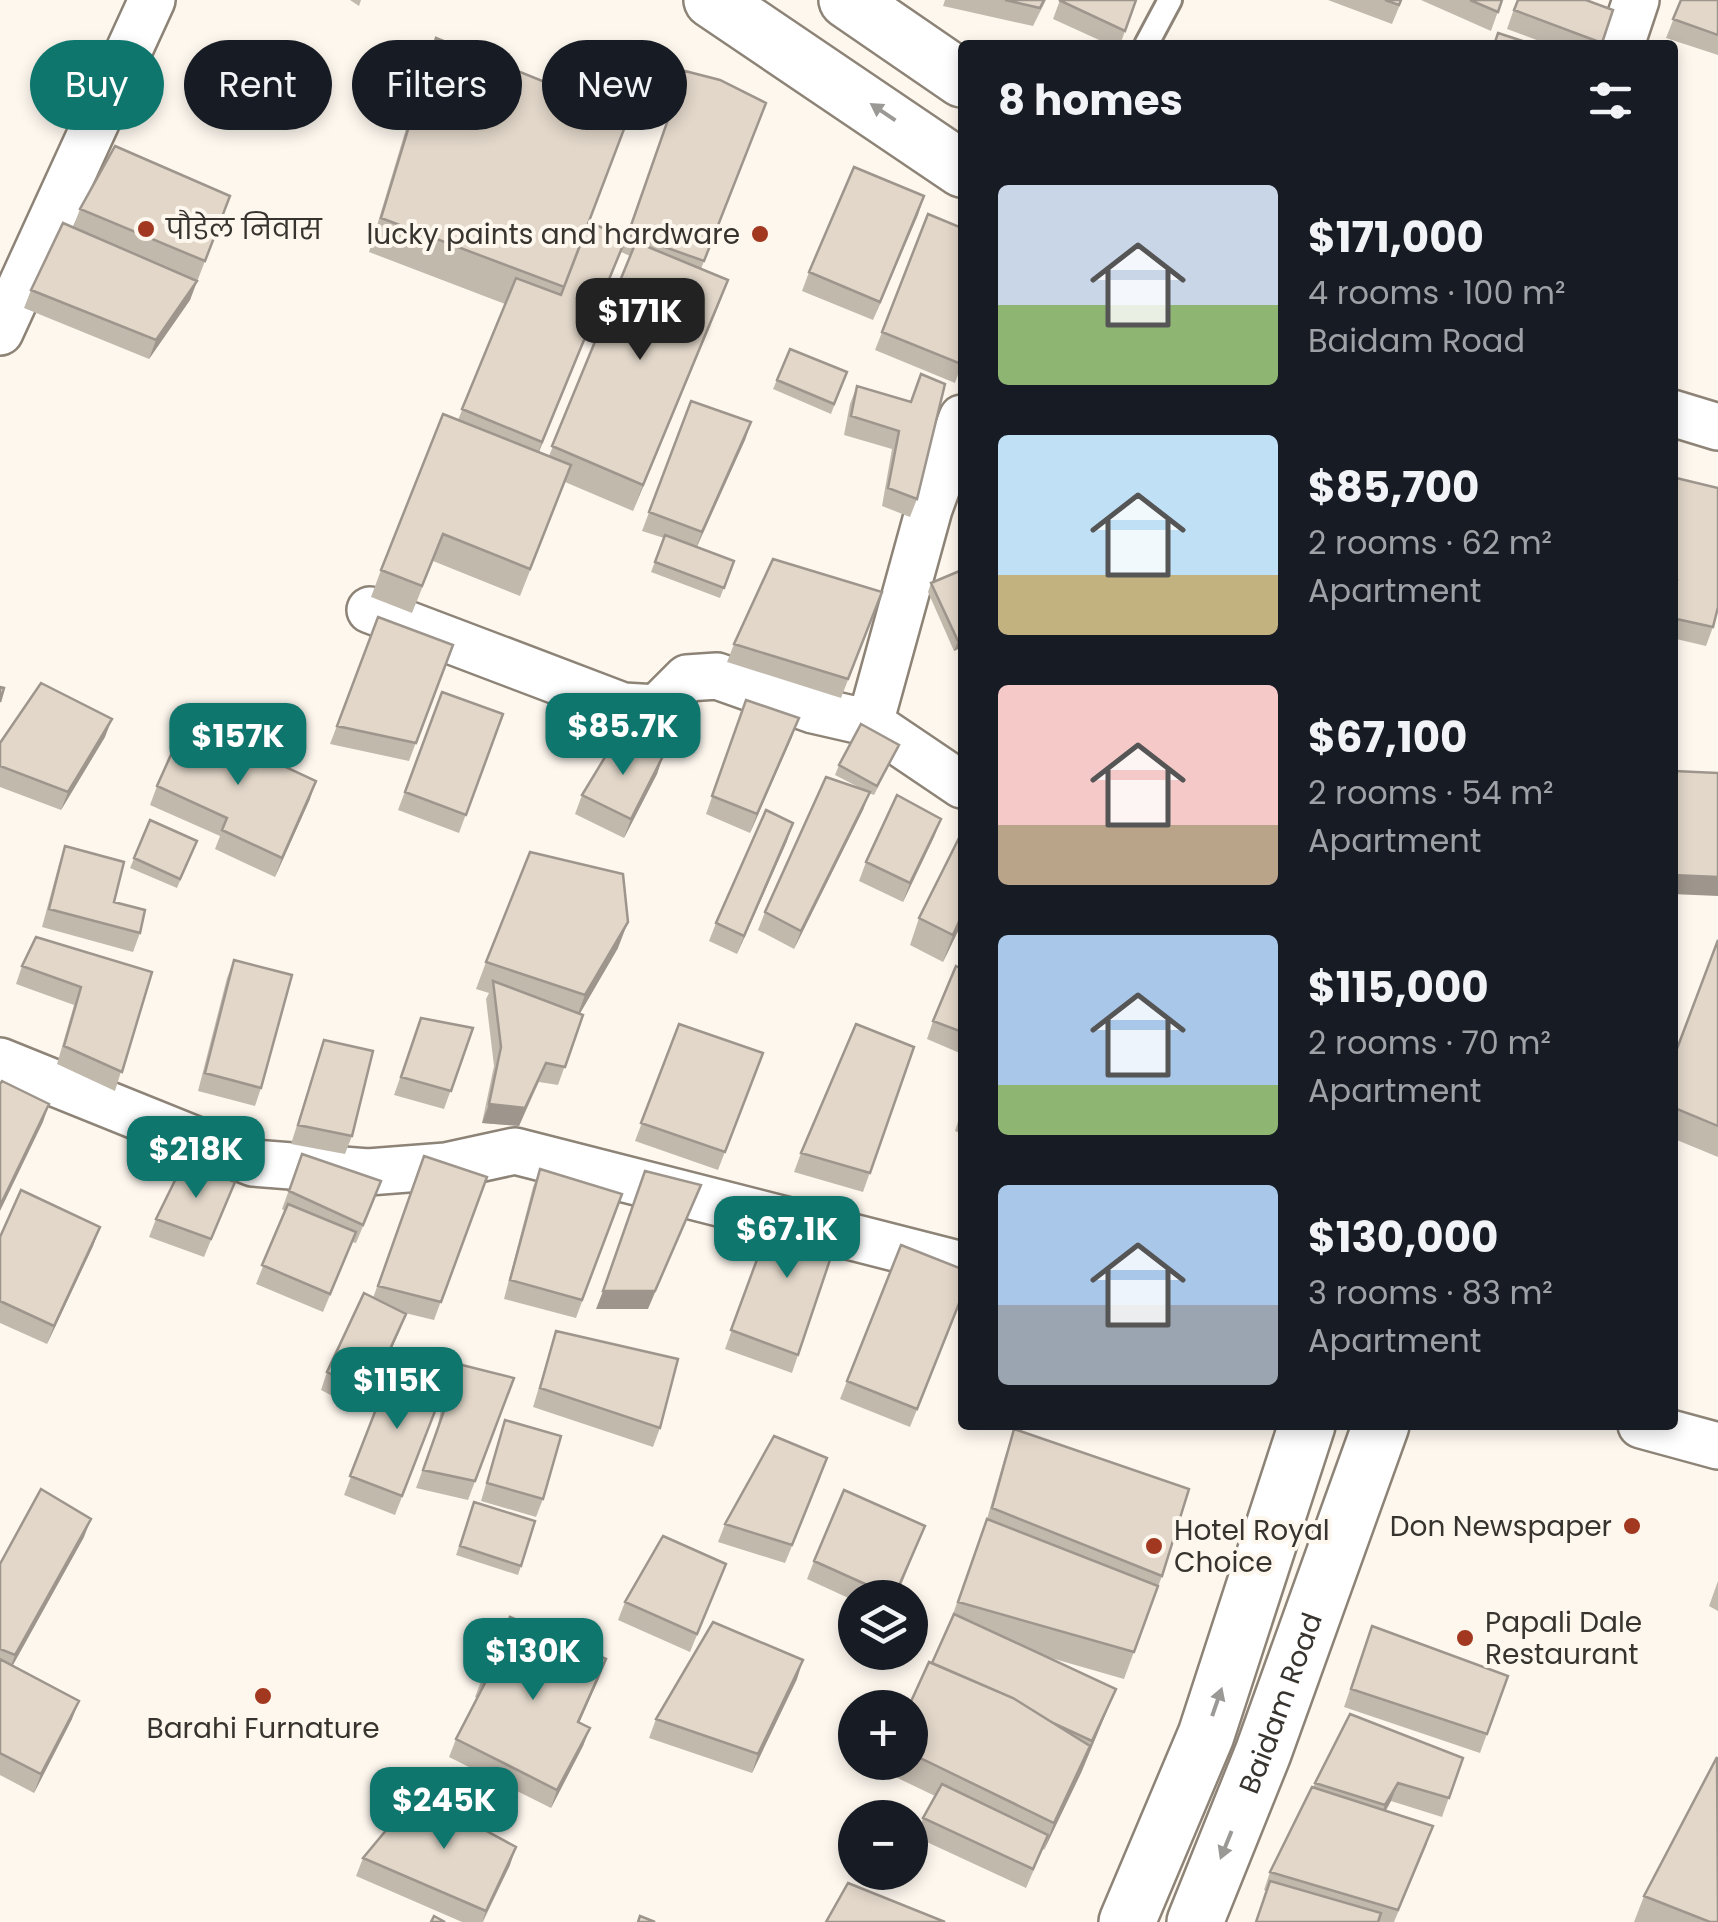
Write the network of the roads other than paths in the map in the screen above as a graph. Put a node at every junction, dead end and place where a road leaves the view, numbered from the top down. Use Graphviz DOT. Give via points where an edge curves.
graph roads {
  1 [pos="152,0"];
  2 [pos="712,0"];
  3 [pos="848,0"];
  4 [pos="1170,0"];
  5 [pos="1636,0"];
  6 [pos="1149,40"];
  7 [pos="1623,40"];
  8 [pos="958,76"];
  9 [pos="958,166"];
  10 [pos="0,332"];
  11 [pos="1678,415"];
  12 [pos="1718,427"];
  13 [pos="958,429"];
  14 [pos="370,610"];
  15 [pos="870,723"];
  16 [pos="958,782"];
  17 [pos="0,1060"];
  18 [pos="958,1264"];
  19 [pos="1304,1430"];
  20 [pos="1378,1430"];
  21 [pos="1659,1430"];
  22 [pos="1718,1446"];
  23 [pos="1127,1922"];
  24 [pos="1194,1922"];
  1 -- 10 [label="street"];
  9 -- 2 [label="main road, one-way"];
  3 -- 8 [label="main road"];
  4 -- 6 [label="lane"];
  5 -- 7 [label="street"];
  11 -- 12 [label="street"];
  13 -- 15 [label="street"];
  14 -- 15 [label="street" via="623,706 657,708 688,678 717,676"];
  15 -- 16 [label="street"];
  17 -- 18 [label="street" via="253,1163 368,1172 446,1166 515,1150"];
  23 -- 19 [label="main road, one-way" via="1206,1735"];
  20 -- 24 [label="main road, Baidam Road, one-way" via="1263,1753"];
  21 -- 22 [label="street"];
}
